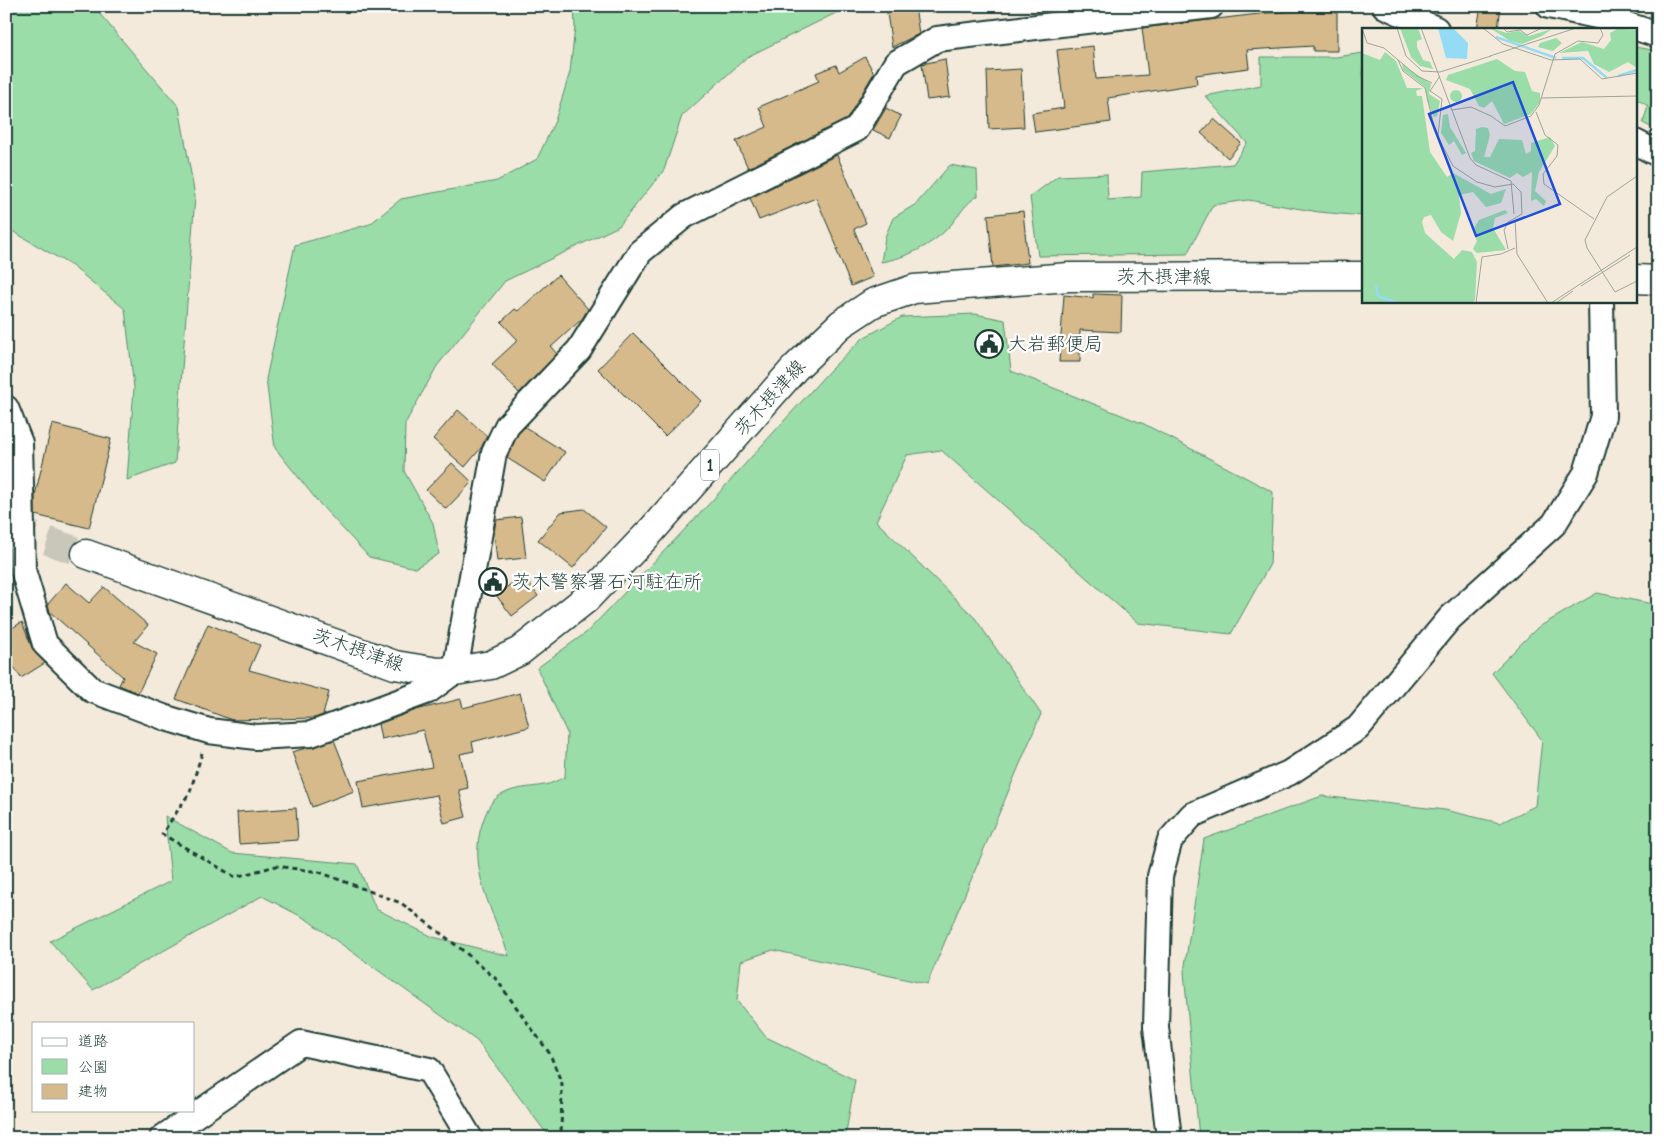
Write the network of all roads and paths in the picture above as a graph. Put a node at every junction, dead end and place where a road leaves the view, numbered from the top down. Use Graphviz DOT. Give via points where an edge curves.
graph roads {
  1 [pos="1211,6"];
  2 [pos="1385,6"];
  3 [pos="1549,6"];
  4 [pos="1434,28"];
  5 [pos="1658,35"];
  6 [pos="1636,143"];
  7 [pos="1658,154"];
  8 [pos="1362,276"];
  9 [pos="1636,279"];
  10 [pos="1658,280"];
  11 [pos="1601,302"];
  12 [pos="6,408"];
  13 [pos="86,554"];
  14 [pos="455,671"];
  15 [pos="209,731"];
  16 [pos="162,1138"];
  17 [pos="470,1138"];
  18 [pos="561,1138"];
  19 [pos="1169,1138"];
  1 -- 14 [label="street" via="937,40 896,63 857,130 684,216 640,252 579,350 507,426 494,452"];
  2 -- 4 [label="street"];
  3 -- 5 [label="street" via="1606,18"];
  6 -- 7 [label="street"];
  8 -- 14 [label="main road, 茨木摂津線 / 1" via="1069,277 914,289 874,302 841,324 795,368 652,530 586,599 520,650 491,665"];
  9 -- 10 [label="main road"];
  11 -- 19 [label="street" via="1603,416 1586,473 1554,524 1450,618 1358,728 1289,773 1192,815 1170,840 1160,876 1156,1027"];
  12 -- 15 [label="street" via="20,443 23,570 45,644 92,690"];
  13 -- 14 [label="main road, 茨木摂津線 / 1" via="394,665 438,672"];
  14 -- 15 [label="street" via="428,691 311,734 256,737"];
  15 -- 18 [label="path" via="190,792 162,834 235,877 276,866 319,872 401,904 454,944 496,979 550,1054 562,1084"];
  16 -- 17 [label="street" via="301,1042 429,1070"];
}
